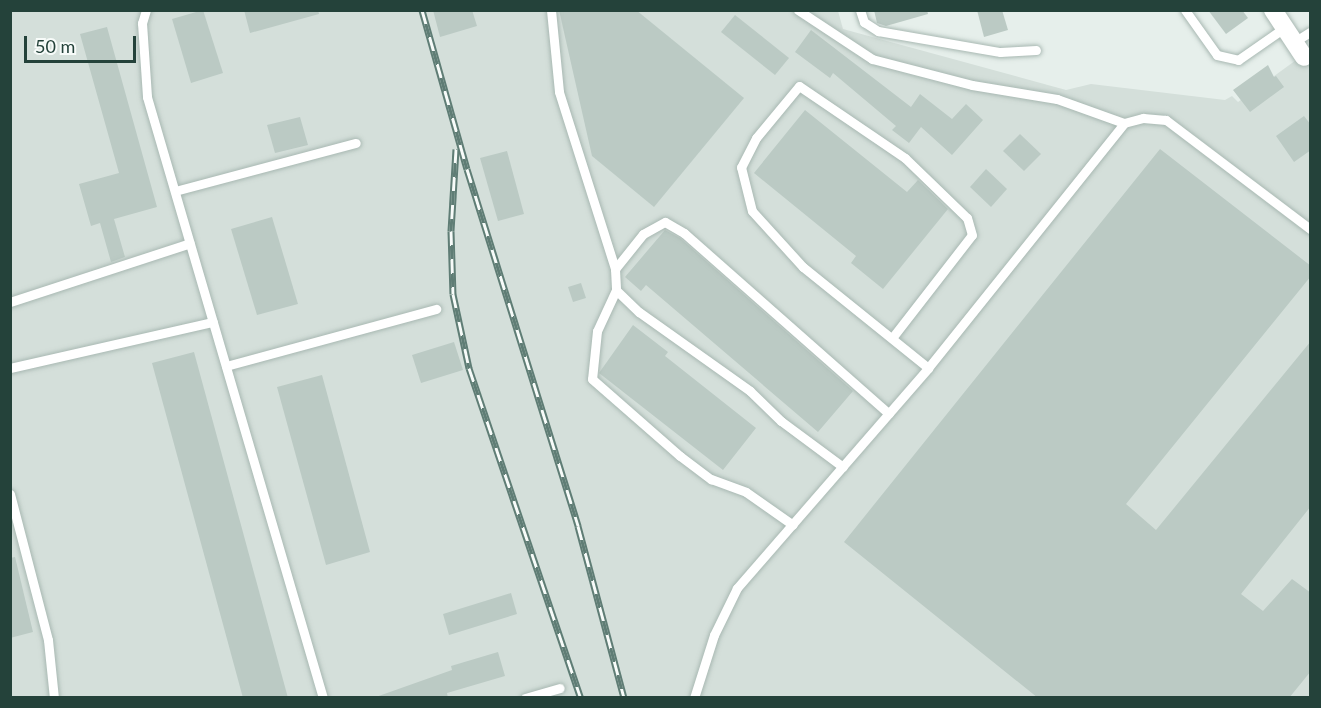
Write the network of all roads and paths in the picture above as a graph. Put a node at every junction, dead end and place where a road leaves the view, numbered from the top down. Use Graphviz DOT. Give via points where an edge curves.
graph roads {
  1 [pos="146,10"];
  2 [pos="551,10"];
  3 [pos="798,10"];
  4 [pos="861,10"];
  5 [pos="1185,10"];
  6 [pos="1273,10"];
  7 [pos="1311,32"];
  8 [pos="1298,48"];
  9 [pos="1036,50"];
  10 [pos="1124,123"];
  11 [pos="356,143"];
  12 [pos="175,191"];
  13 [pos="1311,229"];
  14 [pos="190,243"];
  15 [pos="615,268"];
  16 [pos="616,290"];
  17 [pos="10,302"];
  18 [pos="436,309"];
  19 [pos="213,322"];
  20 [pos="892,338"];
  21 [pos="226,366"];
  22 [pos="10,368"];
  23 [pos="928,368"];
  24 [pos="889,414"];
  25 [pos="843,467"];
  26 [pos="10,494"];
  27 [pos="793,525"];
  28 [pos="560,688"];
  29 [pos="54,698"];
  30 [pos="323,698"];
  31 [pos="525,698"];
  32 [pos="694,698"];
  1 -- 12 [label="lane" via="142,23 147,98"];
  2 -- 15 [label="lane" via="559,92"];
  3 -- 10 [label="lane" via="872,59 972,85 1056,99"];
  4 -- 9 [label="lane" via="864,22 878,31 1000,52"];
  5 -- 8 [label="lane" via="1217,55 1238,60"];
  6 -- 8 [label="street"];
  7 -- 8 [label="lane"];
  10 -- 13 [label="lane" via="1143,118 1166,120"];
  10 -- 23 [label="lane"];
  11 -- 12 [label="lane"];
  12 -- 14 [label="lane"];
  14 -- 17 [label="lane"];
  14 -- 19 [label="lane"];
  15 -- 16 [label="lane"];
  15 -- 24 [label="lane" via="643,234 665,222 684,233"];
  16 -- 25 [label="lane" via="639,312 750,391 781,421"];
  16 -- 27 [label="lane" via="597,331 592,380 711,479 746,492"];
  18 -- 21 [label="lane"];
  19 -- 21 [label="lane"];
  19 -- 22 [label="lane"];
  20 -- 20 [label="lane" via="803,267 752,212 741,167 756,138 799,86 905,158 967,218 972,235"];
  20 -- 23 [label="lane"];
  21 -- 30 [label="lane"];
  23 -- 24 [label="lane"];
  24 -- 25 [label="lane"];
  25 -- 27 [label="lane"];
  26 -- 29 [label="lane" via="48,640"];
  27 -- 32 [label="lane" via="737,588 714,634"];
  28 -- 31 [label="lane"];
}
